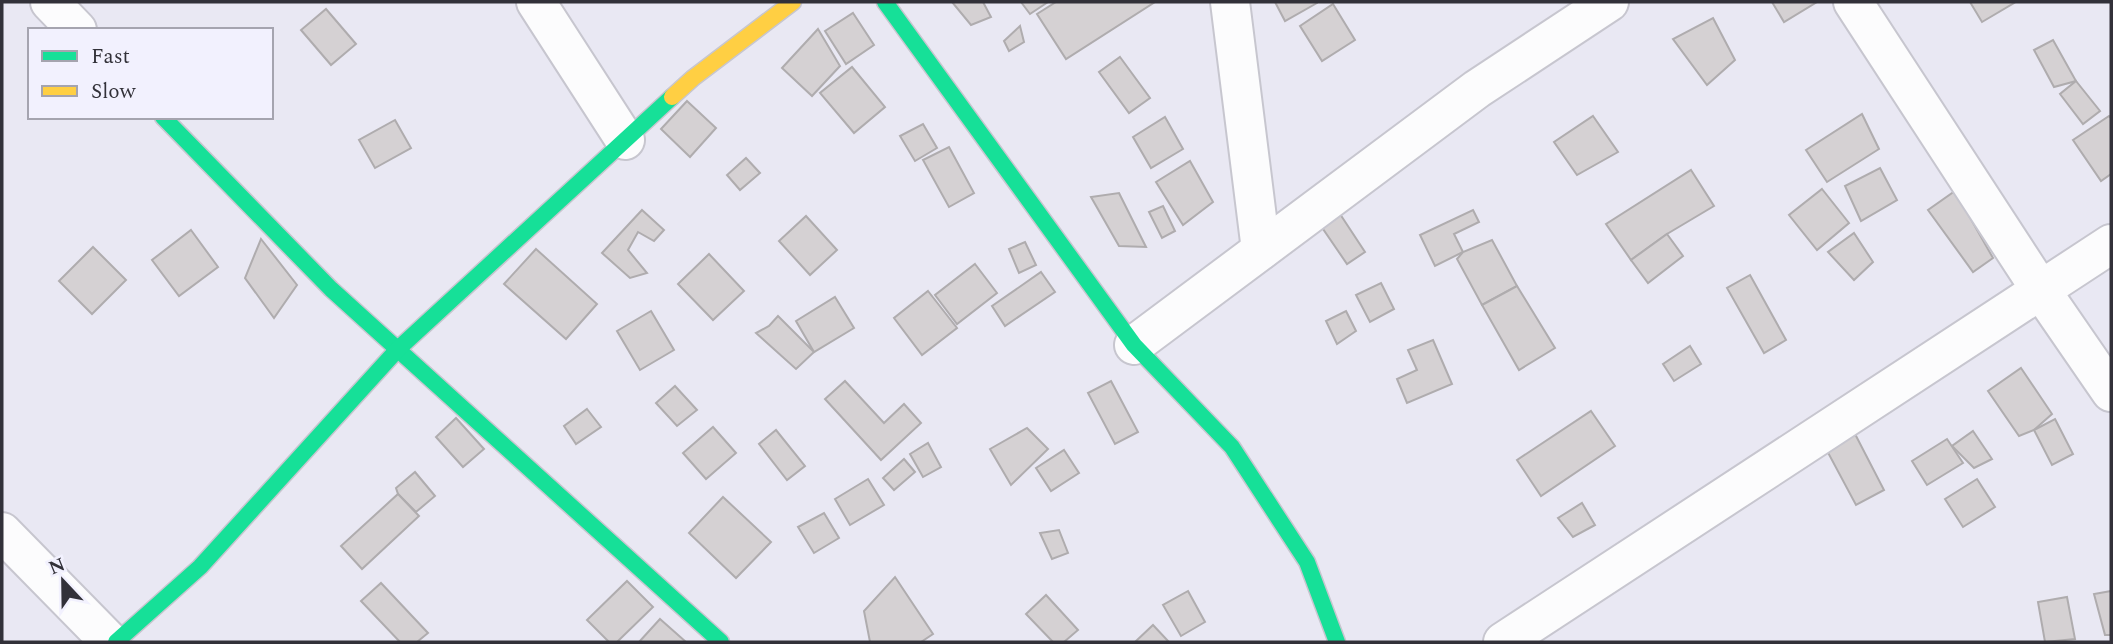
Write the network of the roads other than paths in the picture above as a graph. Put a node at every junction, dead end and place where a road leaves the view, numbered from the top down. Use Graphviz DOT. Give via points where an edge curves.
graph roads {
  1 [pos="50,2"];
  2 [pos="536,2"];
  3 [pos="793,2"];
  4 [pos="885,2"];
  5 [pos="1230,2"];
  6 [pos="1609,2"];
  7 [pos="1853,2"];
  8 [pos="75,28"];
  9 [pos="165,119"];
  10 [pos="625,140"];
  11 [pos="2111,244"];
  12 [pos="1261,250"];
  13 [pos="2040,289"];
  14 [pos="1134,345"];
  15 [pos="398,349"];
  16 [pos="2111,392"];
  17 [pos="2,533"];
  18 [pos="113,642"];
  19 [pos="721,642"];
  20 [pos="1338,642"];
  21 [pos="1503,642"];
  1 -- 8 [label="street"];
  2 -- 10 [label="street"];
  3 -- 10 [label="street" via="693,78"];
  4 -- 14 [label="street"];
  5 -- 12 [label="street"];
  6 -- 12 [label="street" via="1477,89"];
  7 -- 13 [label="street"];
  9 -- 15 [label="street" via="331,289"];
  10 -- 15 [label="street"];
  11 -- 13 [label="street"];
  12 -- 14 [label="street"];
  13 -- 16 [label="street"];
  13 -- 21 [label="street"];
  14 -- 20 [label="street" via="1232,447 1307,562"];
  15 -- 18 [label="street" via="201,567"];
  15 -- 19 [label="street"];
  17 -- 18 [label="street"];
}
